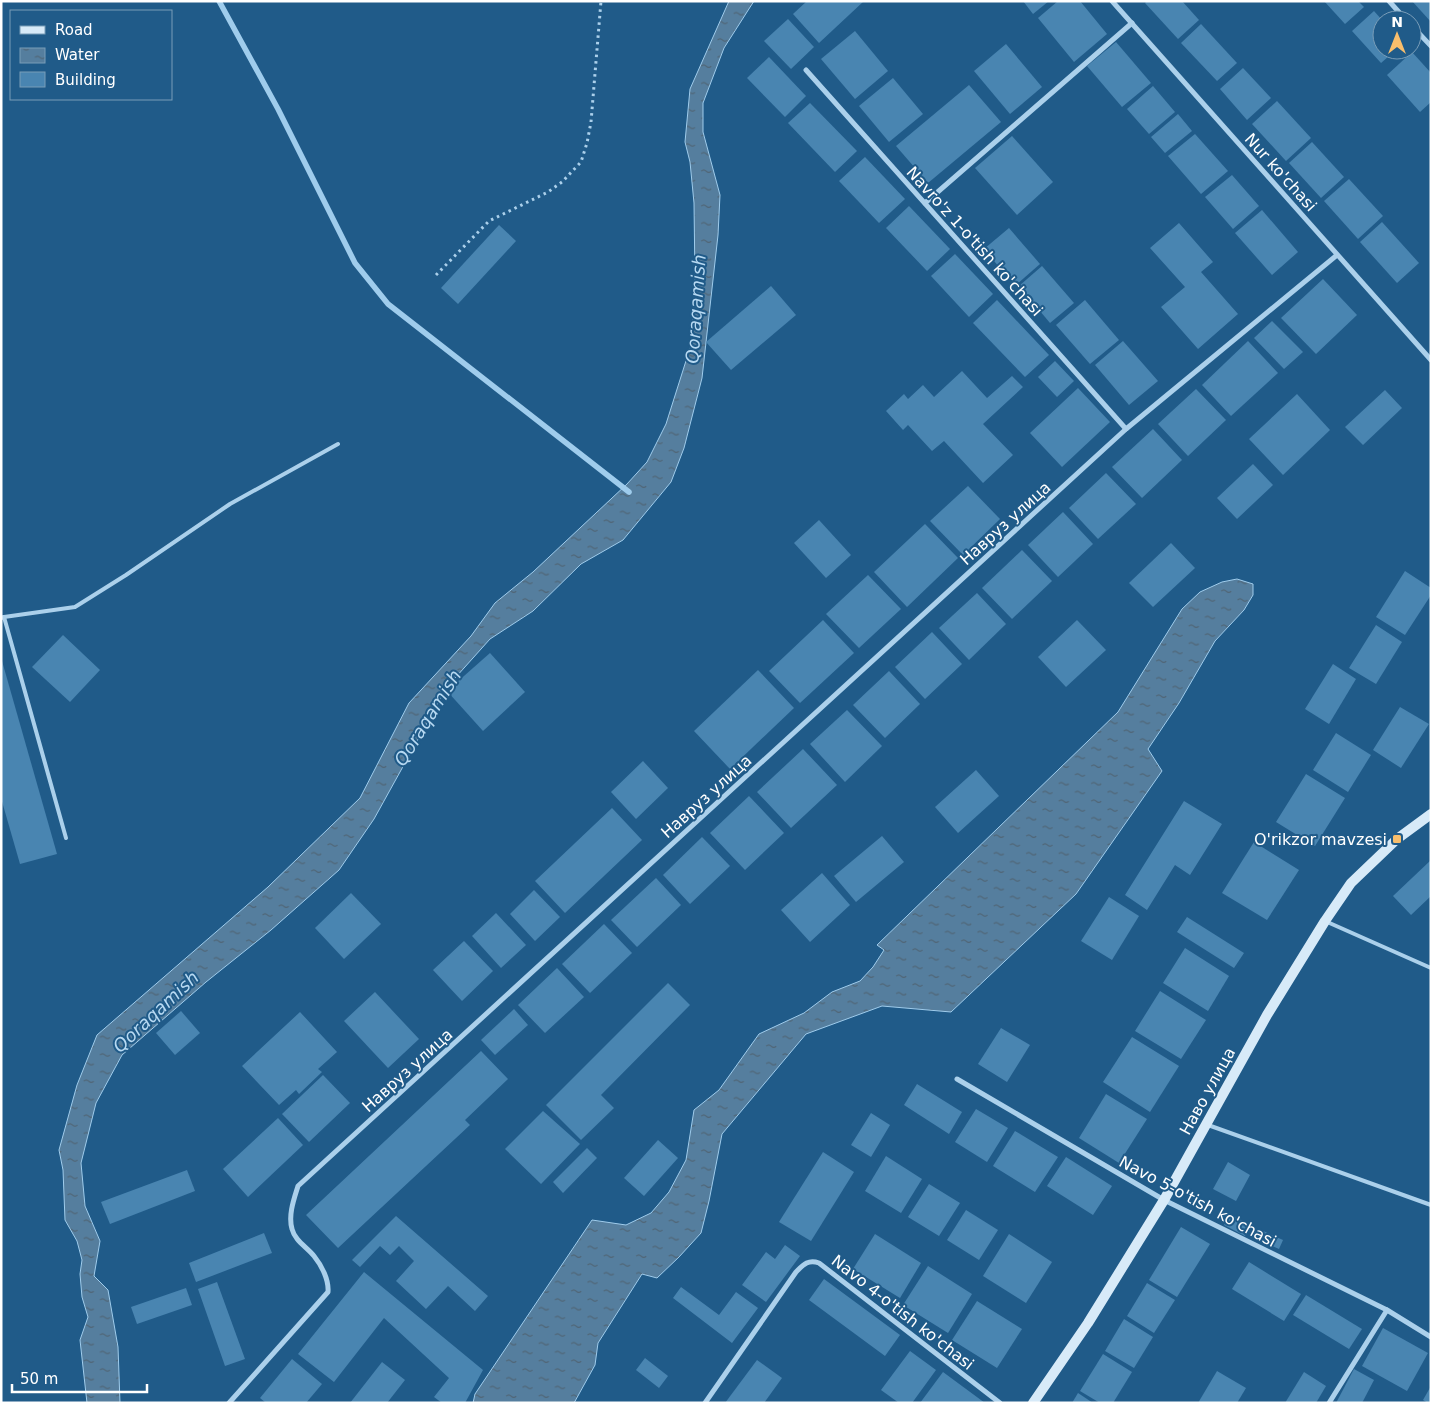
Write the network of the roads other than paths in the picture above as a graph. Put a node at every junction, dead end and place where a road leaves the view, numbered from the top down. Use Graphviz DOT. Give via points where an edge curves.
graph roads {
  1 [pos="1112,1"];
  2 [pos="1132,23"];
  3 [pos="1422,37"];
  4 [pos="1431,46"];
  5 [pos="806,70"];
  6 [pos="925,204"];
  7 [pos="1337,255"];
  8 [pos="1431,360"];
  9 [pos="1126,429"];
  10 [pos="338,444"];
  11 [pos="2,617"];
  12 [pos="1431,814"];
  13 [pos="66,838"];
  14 [pos="1325,921"];
  15 [pos="1431,968"];
  16 [pos="957,1079"];
  17 [pos="1206,1124"];
  18 [pos="1164,1200"];
  19 [pos="1431,1204"];
  20 [pos="1387,1310"];
  21 [pos="1431,1337"];
  22 [pos="229,1403"];
  23 [pos="705,1403"];
  24 [pos="1000,1403"];
  25 [pos="1033,1403"];
  26 [pos="1329,1403"];
  1 -- 2 [label="street, Nur ko'chasi"];
  2 -- 6 [label="street"];
  2 -- 7 [label="street, Nur ko'chasi"];
  3 -- 4 [label="street"];
  5 -- 6 [label="street, Navro'z 1-o'tish ko'chasi"];
  6 -- 9 [label="street, Navro'z 1-o'tish ko'chasi"];
  7 -- 8 [label="street, Nur ko'chasi"];
  7 -- 9 [label="street, Навруз улица"];
  9 -- 22 [label="street, Навруз улица" via="298,1186 292,1203 292,1228 329,1282 328,1292"];
  10 -- 11 [label="lane" via="230,504 75,607"];
  11 -- 13 [label="lane"];
  12 -- 14 [label="street, Наво улица" via="1396,839 1351,883"];
  14 -- 15 [label="lane"];
  14 -- 17 [label="street, Наво улица"];
  16 -- 18 [label="street, Navo 5-o'tish ko'chasi"];
  17 -- 18 [label="street, Наво улица"];
  17 -- 19 [label="lane"];
  18 -- 20 [label="street, Navo 5-o'tish ko'chasi"];
  18 -- 25 [label="street, Наво улица" via="1088,1323"];
  20 -- 21 [label="street, Navo 5-o'tish ko'chasi"];
  20 -- 26 [label="street"];
  23 -- 24 [label="street, Navo 4-o'tish ko'chasi" via="796,1272 813,1260"];
}
